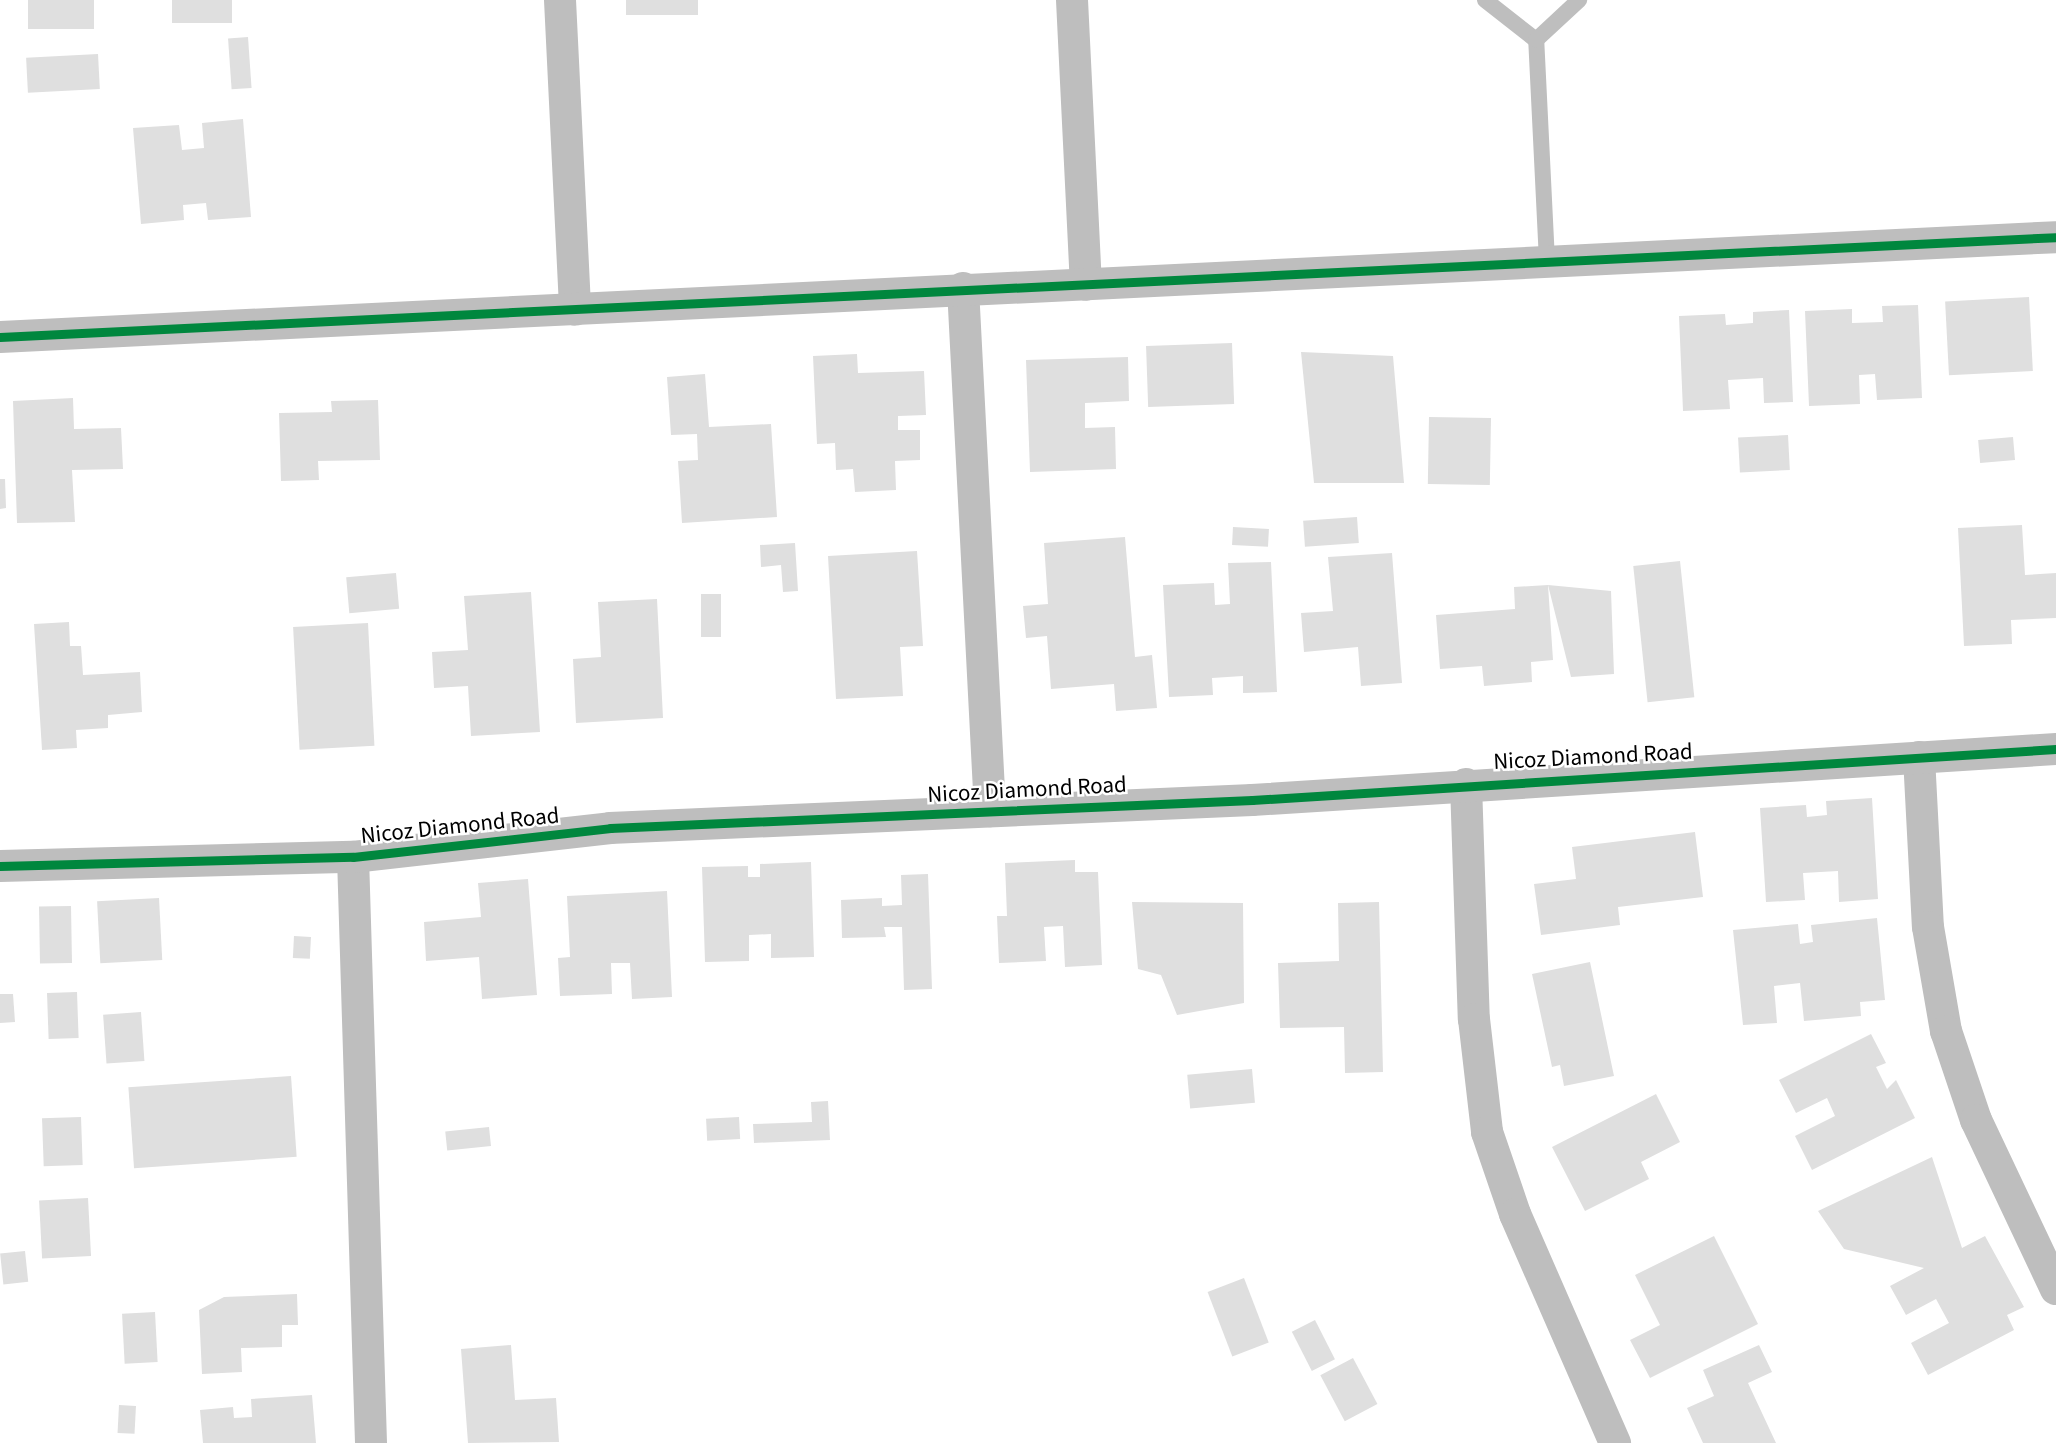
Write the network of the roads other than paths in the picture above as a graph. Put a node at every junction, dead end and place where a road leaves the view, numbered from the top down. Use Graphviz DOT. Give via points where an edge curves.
graph roads {
  1 [pos="560,0"];
  2 [pos="1072,0"];
  3 [pos="1485,0"];
  4 [pos="1579,0"];
  5 [pos="1536,40"];
  6 [pos="2056,237"];
  7 [pos="1548,261"];
  8 [pos="1086,285"];
  9 [pos="963,288"];
  10 [pos="575,310"];
  11 [pos="0,337"];
  12 [pos="2056,749"];
  13 [pos="1919,757"];
  14 [pos="1466,784"];
  15 [pos="989,811"];
  16 [pos="353,857"];
  17 [pos="0,866"];
  18 [pos="2056,1289"];
  19 [pos="371,1443"];
  20 [pos="1615,1443"];
  1 -- 10 [label="street"];
  2 -- 8 [label="street"];
  3 -- 5 [label="lane"];
  4 -- 5 [label="lane"];
  5 -- 7 [label="lane"];
  6 -- 7 [label="street"];
  7 -- 8 [label="street"];
  8 -- 9 [label="street"];
  9 -- 10 [label="street"];
  9 -- 15 [label="street"];
  10 -- 11 [label="street"];
  12 -- 13 [label="street, Nicoz Diamond Road"];
  13 -- 14 [label="street, Nicoz Diamond Road"];
  13 -- 18 [label="street" via="1928,927 1945,1031 1976,1120"];
  14 -- 15 [label="street, Nicoz Diamond Road"];
  14 -- 20 [label="street" via="1474,1019 1487,1132 1515,1213"];
  15 -- 16 [label="street, Nicoz Diamond Road" via="610,828"];
  16 -- 17 [label="street, Nicoz Diamond Road"];
  16 -- 19 [label="street, Nicoz Diamond Road"];
}
